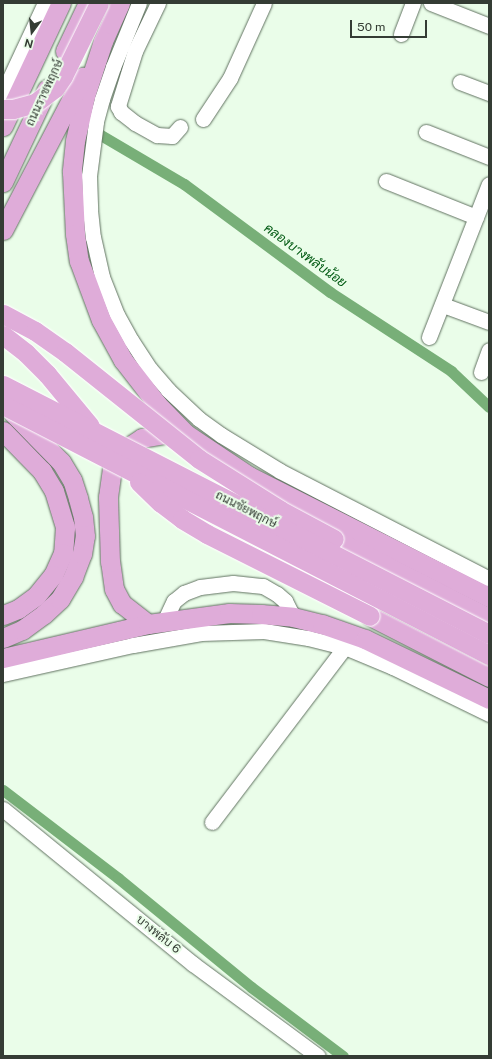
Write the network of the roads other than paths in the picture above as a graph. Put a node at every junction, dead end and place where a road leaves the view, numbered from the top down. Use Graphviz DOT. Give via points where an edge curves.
graph roads {
  1 [pos="45,3"];
  2 [pos="61,3"];
  3 [pos="88,3"];
  4 [pos="99,3"];
  5 [pos="120,3"];
  6 [pos="140,3"];
  7 [pos="158,3"];
  8 [pos="264,3"];
  9 [pos="412,3"];
  10 [pos="431,3"];
  11 [pos="489,26"];
  12 [pos="401,34"];
  13 [pos="103,41"];
  14 [pos="460,82"];
  15 [pos="3,92"];
  16 [pos="489,93"];
  17 [pos="3,109"];
  18 [pos="203,119"];
  19 [pos="3,126"];
  20 [pos="180,127"];
  21 [pos="426,132"];
  22 [pos="489,157"];
  23 [pos="3,182"];
  24 [pos="386,182"];
  25 [pos="489,184"];
  26 [pos="476,217"];
  27 [pos="3,230"];
  28 [pos="443,305"];
  29 [pos="3,314"];
  30 [pos="489,322"];
  31 [pos="3,336"];
  32 [pos="429,337"];
  33 [pos="489,350"];
  34 [pos="481,372"];
  35 [pos="3,385"];
  36 [pos="3,405"];
  37 [pos="3,431"];
  38 [pos="186,434"];
  39 [pos="489,579"];
  40 [pos="489,598"];
  41 [pos="3,615"];
  42 [pos="293,617"];
  43 [pos="489,618"];
  44 [pos="156,623"];
  45 [pos="489,634"];
  46 [pos="3,638"];
  47 [pos="345,648"];
  48 [pos="489,655"];
  49 [pos="3,658"];
  50 [pos="3,674"];
  51 [pos="489,677"];
  52 [pos="489,699"];
  53 [pos="489,714"];
  54 [pos="3,809"];
  55 [pos="212,822"];
  56 [pos="318,1056"];
  1 -- 15 [label="street"];
  2 -- 19 [label="main road, ถนนราชพฤกษ์"];
  3 -- 23 [label="main road, ถนนราชพฤกษ์"];
  4 -- 17 [label="main road, bridge" via="55,88 34,103"];
  5 -- 13 [label="main road"];
  6 -- 39 [label="street" via="102,99 96,122 89,176 93,237 102,277 131,340 168,390 199,419 226,439 280,471"];
  7 -- 20 [label="street" via="135,51 118,106 121,112 135,123 157,135 172,136"];
  8 -- 18 [label="street" via="230,78"];
  9 -- 12 [label="street"];
  10 -- 11 [label="street"];
  13 -- 27 [label="main road"];
  13 -- 38 [label="main road" via="85,96 75,141 72,172 73,206 79,261 101,320 123,360 157,404"];
  14 -- 16 [label="street"];
  21 -- 22 [label="street"];
  24 -- 26 [label="street"];
  25 -- 26 [label="street"];
  26 -- 28 [label="street"];
  28 -- 30 [label="street"];
  28 -- 32 [label="street"];
  29 -- 43 [label="main road, bridge" via="35,331 65,352 199,459 280,510"];
  31 -- 51 [label="main road, bridge" via="26,353 47,374 111,452 182,519"];
  33 -- 34 [label="street"];
  35 -- 45 [label="main road, ถนนชัยพฤกษ์, bridge"];
  36 -- 46 [label="main road, bridge" via="18,416 61,462 72,480 78,498 85,536 80,560 60,599 22,630"];
  36 -- 48 [label="main road, ถนนชัยพฤกษ์, bridge"];
  37 -- 41 [label="main road" via="42,471 54,491 65,527 63,552 58,565 36,596 18,609"];
  38 -- 40 [label="main road" via="249,476"];
  38 -- 44 [label="main road" via="170,433 142,438 121,452 112,468 108,497 110,562 114,589 122,604"];
  42 -- 44 [label="main road" via="229,613"];
  42 -- 44 [label="street" via="285,601 264,586 233,583 200,587 184,593"];
  42 -- 52 [label="main road" via="366,639"];
  44 -- 49 [label="main road"];
  47 -- 50 [label="street" via="308,638 264,631 201,633 133,645"];
  47 -- 53 [label="street" via="393,667"];
  47 -- 55 [label="street"];
  54 -- 56 [label="street, บางพลับ 6" via="194,964"];
}
